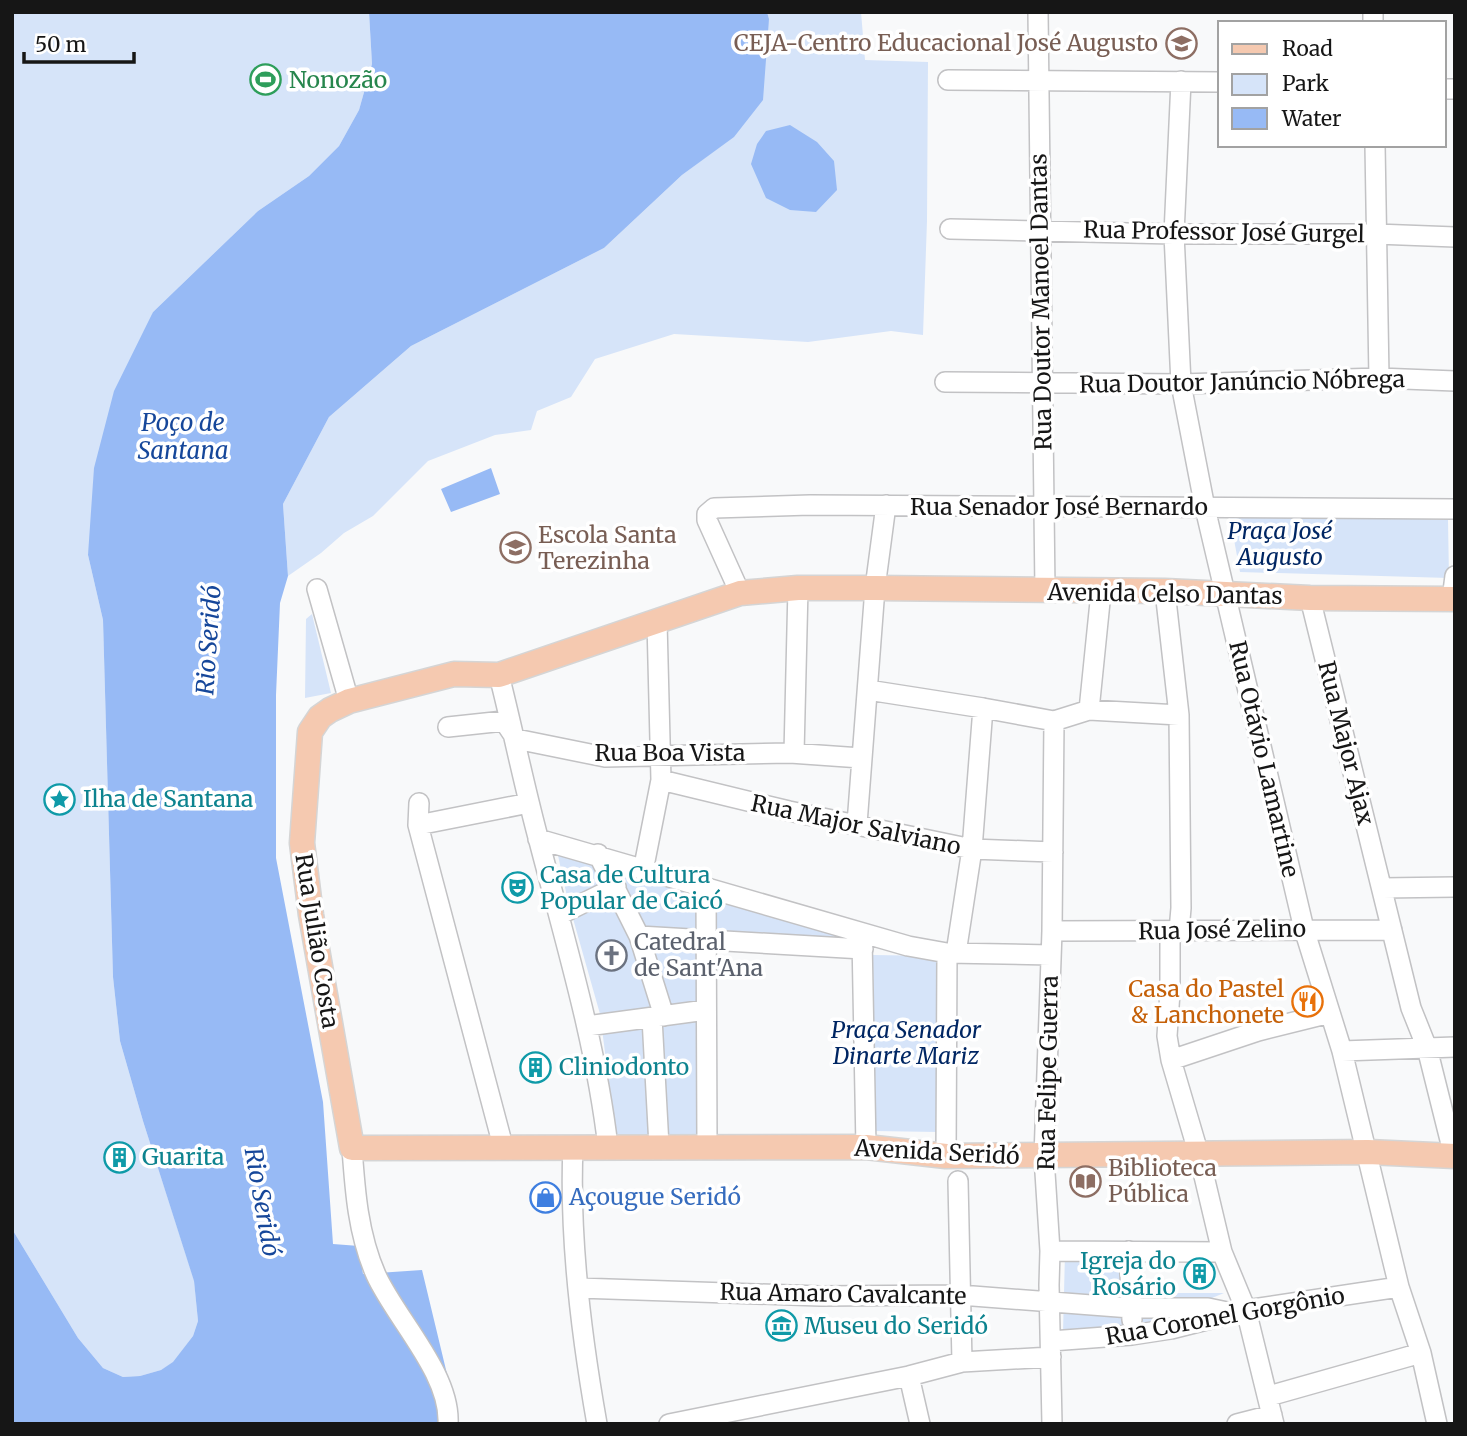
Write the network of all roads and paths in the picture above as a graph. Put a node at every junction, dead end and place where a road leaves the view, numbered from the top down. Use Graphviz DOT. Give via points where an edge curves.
graph roads {
  1 [pos="1038,12"];
  2 [pos="948,80"];
  3 [pos="1039,80"];
  4 [pos="1181,81"];
  5 [pos="1218,82"];
  6 [pos="1374,147"];
  7 [pos="950,229"];
  8 [pos="1040,230"];
  9 [pos="1174,234"];
  10 [pos="1376,234"];
  11 [pos="1455,237"];
  12 [pos="1379,378"];
  13 [pos="1455,381"];
  14 [pos="946,382"];
  15 [pos="1181,384"];
  16 [pos="1042,385"];
  17 [pos="886,505"];
  18 [pos="1045,508"];
  19 [pos="1205,508"];
  20 [pos="1455,509"];
  21 [pos="798,588"];
  22 [pos="875,588"];
  23 [pos="317,589"];
  24 [pos="1045,591"];
  25 [pos="1165,591"];
  26 [pos="1101,592"];
  27 [pos="1454,592"];
  28 [pos="740,593"];
  29 [pos="1226,594"];
  30 [pos="1310,598"];
  31 [pos="657,622"];
  32 [pos="499,675"];
  33 [pos="868,690"];
  34 [pos="349,701"];
  35 [pos="983,708"];
  36 [pos="1089,710"];
  37 [pos="1179,715"];
  38 [pos="1054,721"];
  39 [pos="448,727"];
  40 [pos="516,739"];
  41 [pos="794,753"];
  42 [pos="661,756"];
  43 [pos="861,758"];
  44 [pos="661,780"];
  45 [pos="419,803"];
  46 [pos="528,803"];
  47 [pos="857,824"];
  48 [pos="418,825"];
  49 [pos="538,839"];
  50 [pos="972,849"];
  51 [pos="1054,852"];
  52 [pos="598,854"];
  53 [pos="643,871"];
  54 [pos="616,887"];
  55 [pos="706,887"];
  56 [pos="1455,887"];
  57 [pos="1382,888"];
  58 [pos="559,915"];
  59 [pos="1304,929"];
  60 [pos="1392,930"];
  61 [pos="1052,931"];
  62 [pos="1175,931"];
  63 [pos="639,936"];
  64 [pos="708,940"];
  65 [pos="862,940"];
  66 [pos="952,953"];
  67 [pos="1051,955"];
  68 [pos="706,1010"];
  69 [pos="1330,1013"];
  70 [pos="658,1017"];
  71 [pos="587,1026"];
  72 [pos="1455,1047"];
  73 [pos="1427,1048"];
  74 [pos="1342,1051"];
  75 [pos="1171,1060"];
  76 [pos="502,1143"];
  77 [pos="659,1146"];
  78 [pos="573,1147"];
  79 [pos="608,1147"];
  80 [pos="707,1147"];
  81 [pos="866,1147"];
  82 [pos="352,1148"];
  83 [pos="1368,1152"];
  84 [pos="1199,1155"];
  85 [pos="946,1156"];
  86 [pos="1454,1156"];
  87 [pos="1044,1157"];
  88 [pos="958,1181"];
  89 [pos="1050,1251"];
  90 [pos="1129,1251"];
  91 [pos="1222,1252"];
  92 [pos="1399,1287"];
  93 [pos="579,1288"];
  94 [pos="960,1295"];
  95 [pos="1050,1301"];
  96 [pos="1131,1308"];
  97 [pos="1239,1312"];
  98 [pos="1132,1335"];
  99 [pos="1051,1349"];
  100 [pos="1421,1353"];
  101 [pos="962,1362"];
  102 [pos="909,1376"];
  103 [pos="1272,1412"];
  104 [pos="448,1424"];
  105 [pos="597,1424"];
  106 [pos="669,1424"];
  107 [pos="920,1424"];
  108 [pos="1052,1424"];
  109 [pos="1237,1424"];
  110 [pos="1437,1424"];
  1 -- 3 [label="street, Rua Doutor Manoel Dantas"];
  2 -- 3 [label="street"];
  3 -- 4 [label="street"];
  3 -- 8 [label="street, Rua Doutor Manoel Dantas"];
  4 -- 5 [label="street"];
  4 -- 9 [label="street, Rua Otávio Lamartine"];
  6 -- 10 [label="street"];
  7 -- 8 [label="street, Rua Professor José Gurgel"];
  8 -- 9 [label="street, Rua Professor José Gurgel"];
  8 -- 16 [label="street, Rua Doutor Manoel Dantas"];
  9 -- 10 [label="street, Rua Professor José Gurgel"];
  9 -- 15 [label="street, Rua Otávio Lamartine"];
  10 -- 11 [label="street, Rua Professor José Gurgel"];
  10 -- 12 [label="street"];
  12 -- 13 [label="street, Rua Doutor Janúncio Nóbrega"];
  12 -- 15 [label="street, Rua Doutor Janúncio Nóbrega"];
  14 -- 16 [label="street, Rua Doutor Janúncio Nóbrega"];
  15 -- 16 [label="street, Rua Doutor Janúncio Nóbrega"];
  15 -- 19 [label="street, Rua Otávio Lamartine"];
  16 -- 18 [label="street, Rua Doutor Manoel Dantas"];
  17 -- 18 [label="street, Rua Senador José Bernardo"];
  17 -- 22 [label="street"];
  17 -- 28 [label="street, Rua Senador José Bernardo" via="710,510 707,520"];
  18 -- 19 [label="street, Rua Senador José Bernardo"];
  18 -- 24 [label="street, Rua Doutor Manoel Dantas"];
  19 -- 20 [label="street, Rua Senador José Bernardo"];
  19 -- 29 [label="street, Rua Otávio Lamartine"];
  21 -- 22 [label="main road, Avenida Celso Dantas"];
  21 -- 28 [label="main road, Avenida Celso Dantas"];
  21 -- 41 [label="street"];
  22 -- 24 [label="main road, Avenida Celso Dantas"];
  22 -- 33 [label="street"];
  23 -- 34 [label="street"];
  24 -- 26 [label="main road, Avenida Celso Dantas"];
  25 -- 26 [label="main road, Avenida Celso Dantas"];
  25 -- 29 [label="main road, Avenida Celso Dantas"];
  25 -- 37 [label="street"];
  26 -- 36 [label="street"];
  27 -- 30 [label="main road, Avenida Celso Dantas"];
  28 -- 31 [label="main road, Avenida Celso Dantas"];
  29 -- 30 [label="main road, Avenida Celso Dantas"];
  29 -- 59 [label="street, Rua Otávio Lamartine"];
  30 -- 57 [label="street, Rua Major Ajax"];
  31 -- 32 [label="main road, Rua Julião Costa"];
  31 -- 42 [label="street"];
  32 -- 34 [label="main road, Rua Julião Costa" via="454,674"];
  32 -- 40 [label="street"];
  33 -- 35 [label="street"];
  33 -- 43 [label="street"];
  34 -- 82 [label="main road, Rua Julião Costa" via="320,717 310,733 302,843"];
  35 -- 38 [label="street"];
  35 -- 50 [label="street"];
  36 -- 37 [label="street"];
  36 -- 38 [label="street"];
  37 -- 62 [label="street" via="1181,908"];
  38 -- 51 [label="street, Rua Felipe Guerra"];
  39 -- 40 [label="street, Rua Boa Vista" via="504,721"];
  40 -- 42 [label="street, Rua Boa Vista" via="605,757"];
  40 -- 46 [label="street"];
  41 -- 42 [label="street, Rua Boa Vista"];
  41 -- 43 [label="street, Rua Boa Vista"];
  42 -- 44 [label="street"];
  43 -- 47 [label="street"];
  44 -- 47 [label="street, Rua Major Salviano"];
  44 -- 53 [label="street"];
  45 -- 48 [label="street"];
  46 -- 48 [label="street"];
  46 -- 49 [label="street"];
  47 -- 50 [label="street, Rua Major Salviano"];
  48 -- 76 [label="street"];
  49 -- 52 [label="street"];
  49 -- 58 [label="street"];
  50 -- 51 [label="street, Rua Major Salviano"];
  50 -- 66 [label="street"];
  51 -- 61 [label="street, Rua Felipe Guerra"];
  52 -- 53 [label="street"];
  52 -- 54 [label="street"];
  53 -- 55 [label="street"];
  54 -- 58 [label="street"];
  54 -- 63 [label="street"];
  55 -- 64 [label="street"];
  55 -- 65 [label="street"];
  56 -- 57 [label="street"];
  57 -- 60 [label="street, Rua Major Ajax"];
  58 -- 71 [label="street"];
  59 -- 60 [label="street, Rua José Zelino"];
  59 -- 62 [label="street, Rua José Zelino"];
  59 -- 69 [label="street, Rua Otávio Lamartine"];
  60 -- 73 [label="street, Rua Major Ajax" via="1411,1008"];
  61 -- 62 [label="street, Rua José Zelino"];
  61 -- 67 [label="street, Rua Felipe Guerra"];
  62 -- 75 [label="street" via="1167,1036"];
  63 -- 64 [label="street"];
  63 -- 70 [label="street"];
  64 -- 65 [label="street"];
  64 -- 68 [label="street"];
  65 -- 66 [label="street"];
  65 -- 81 [label="street"];
  66 -- 67 [label="street"];
  66 -- 85 [label="street"];
  67 -- 87 [label="street, Rua Felipe Guerra"];
  68 -- 70 [label="street"];
  68 -- 80 [label="street"];
  69 -- 74 [label="street, Rua Otávio Lamartine"];
  69 -- 75 [label="street"];
  70 -- 71 [label="street"];
  70 -- 77 [label="street"];
  71 -- 79 [label="street"];
  72 -- 73 [label="street"];
  73 -- 74 [label="street"];
  73 -- 86 [label="street, Rua Major Ajax"];
  74 -- 83 [label="street, Rua Otávio Lamartine"];
  75 -- 84 [label="street"];
  76 -- 78 [label="main road, Avenida Seridó"];
  76 -- 82 [label="main road, Avenida Seridó"];
  77 -- 79 [label="main road, Avenida Seridó"];
  77 -- 80 [label="main road, Avenida Seridó"];
  78 -- 79 [label="main road, Avenida Seridó"];
  78 -- 93 [label="street"];
  80 -- 81 [label="main road, Avenida Seridó"];
  81 -- 85 [label="main road, Avenida Seridó"];
  82 -- 104 [label="street" via="356,1203 370,1260 430,1364 447,1402"];
  83 -- 84 [label="main road, Avenida Seridó"];
  83 -- 86 [label="main road, Avenida Seridó"];
  83 -- 92 [label="street, Rua Otávio Lamartine"];
  84 -- 87 [label="main road, Avenida Seridó"];
  84 -- 91 [label="street"];
  85 -- 87 [label="main road, Avenida Seridó"];
  87 -- 89 [label="street, Rua Felipe Guerra"];
  88 -- 94 [label="street"];
  89 -- 90 [label="street"];
  89 -- 95 [label="street, Rua Felipe Guerra"];
  90 -- 91 [label="street"];
  90 -- 96 [label="street"];
  91 -- 97 [label="street"];
  92 -- 97 [label="street, Rua Coronel Gorgônio"];
  92 -- 100 [label="street, Rua Otávio Lamartine"];
  93 -- 94 [label="street, Rua Amaro Cavalcante" via="820,1296"];
  93 -- 105 [label="street"];
  94 -- 95 [label="street, Rua Amaro Cavalcante"];
  94 -- 101 [label="street"];
  95 -- 96 [label="street, Rua Amaro Cavalcante"];
  95 -- 99 [label="street, Rua Felipe Guerra"];
  96 -- 97 [label="street, Rua Amaro Cavalcante"];
  96 -- 98 [label="street"];
  97 -- 98 [label="street, Rua Coronel Gorgônio"];
  97 -- 103 [label="street"];
  98 -- 99 [label="street, Rua Coronel Gorgônio"];
  99 -- 101 [label="street, Rua Coronel Gorgônio"];
  99 -- 108 [label="street, Rua Felipe Guerra"];
  100 -- 103 [label="street"];
  100 -- 110 [label="street, Rua Otávio Lamartine"];
  101 -- 102 [label="street, Rua Coronel Gorgônio"];
  102 -- 106 [label="street, Rua Coronel Gorgônio"];
  102 -- 107 [label="street"];
  103 -- 109 [label="street"];
}
